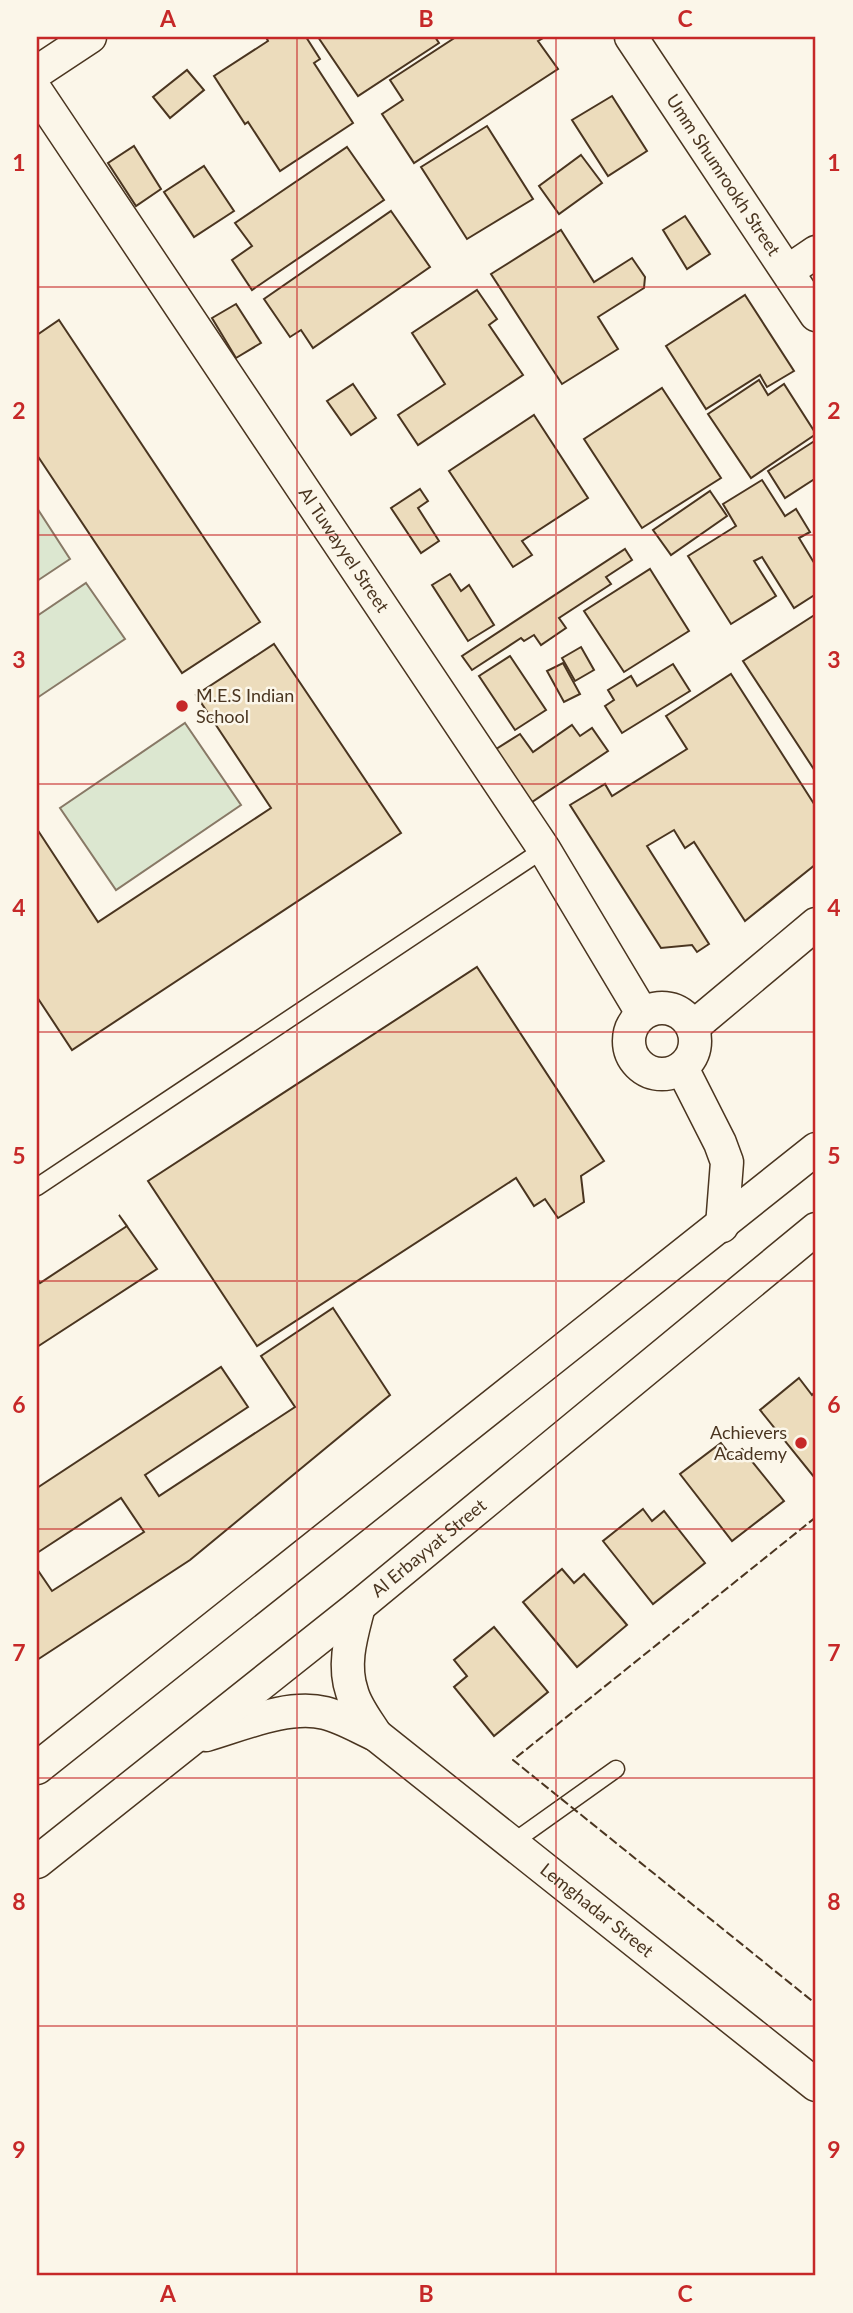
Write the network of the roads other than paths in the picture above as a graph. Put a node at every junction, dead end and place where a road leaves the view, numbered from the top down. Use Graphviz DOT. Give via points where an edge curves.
graph roads {
  1 [pos="90,37"];
  2 [pos="631,37"];
  3 [pos="37,72"];
  4 [pos="37,92"];
  5 [pos="816,253"];
  6 [pos="788,271"];
  7 [pos="816,315"];
  8 [pos="544,849"];
  9 [pos="816,924"];
  10 [pos="642,1013"];
  11 [pos="693,1027"];
  12 [pos="682,1068"];
  13 [pos="816,1149"];
  14 [pos="37,1187"];
  15 [pos="722,1226"];
  16 [pos="816,1229"];
  17 [pos="359,1606"];
  18 [pos="376,1735"];
  19 [pos="191,1739"];
  20 [pos="37,1768"];
  21 [pos="616,1769"];
  22 [pos="512,1843"];
  23 [pos="37,1862"];
  24 [pos="816,2085"];
  1 -- 3 [label="street"];
  2 -- 6 [label="street, Umm Shumrookh Street"];
  4 -- 8 [label="street, Al Tuwayyel Street"];
  5 -- 6 [label="street"];
  6 -- 7 [label="street, Umm Shumrookh Street"];
  8 -- 10 [label="street, Al Tuwayyel Street"];
  8 -- 14 [label="lane"];
  9 -- 11 [label="street"];
  10 -- 11 [label="street" via="656,1007 671,1008"];
  10 -- 12 [label="street" via="631,1027 628,1044 635,1060 648,1071 665,1074"];
  11 -- 12 [label="street" via="696,1042"];
  12 -- 15 [label="street" via="727,1162"];
  13 -- 15 [label="street"];
  15 -- 20 [label="street"];
  16 -- 17 [label="street, Al Erbayyat Street"];
  17 -- 18 [label="street, Lemghadar Street" via="348,1651 348,1676 352,1694"];
  17 -- 19 [label="street, Al Erbayyat Street"];
  18 -- 19 [label="street, Lemghadar Street" via="326,1713 306,1710"];
  18 -- 22 [label="street, Lemghadar Street"];
  19 -- 23 [label="street, Al Erbayyat Street"];
  21 -- 22 [label="lane"];
  22 -- 24 [label="street, Lemghadar Street"];
}
